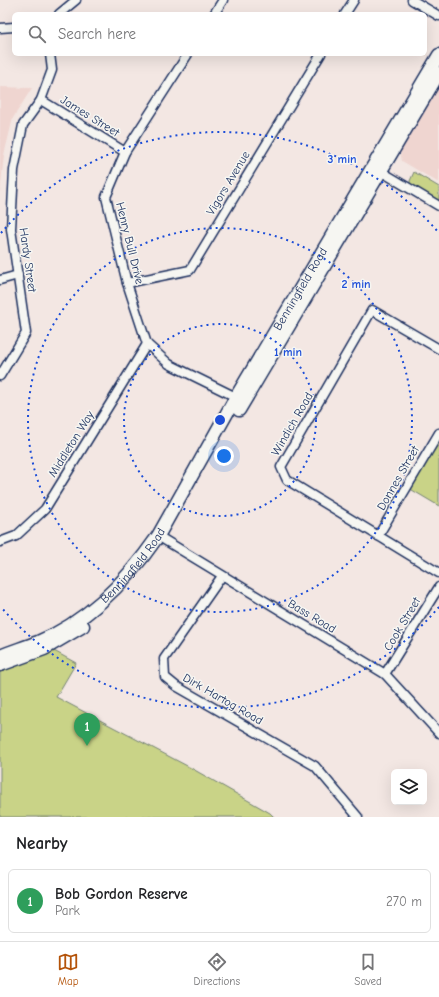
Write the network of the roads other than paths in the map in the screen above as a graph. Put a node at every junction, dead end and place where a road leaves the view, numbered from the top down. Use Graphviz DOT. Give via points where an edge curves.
graph roads {
  1 [pos="76,0"];
  2 [pos="223,0"];
  3 [pos="354,0"];
  4 [pos="412,0"];
  5 [pos="61,12"];
  6 [pos="215,12"];
  7 [pos="346,12"];
  8 [pos="439,16"];
  9 [pos="12,27"];
  10 [pos="0,28"];
  11 [pos="439,55"];
  12 [pos="50,56"];
  13 [pos="187,56"];
  14 [pos="320,56"];
  15 [pos="439,72"];
  16 [pos="41,100"];
  17 [pos="125,152"];
  18 [pos="376,168"];
  19 [pos="439,206"];
  20 [pos="18,275"];
  21 [pos="0,280"];
  22 [pos="127,283"];
  23 [pos="147,344"];
  24 [pos="439,349"];
  25 [pos="0,376"];
  26 [pos="240,399"];
  27 [pos="439,433"];
  28 [pos="378,536"];
  29 [pos="161,538"];
  30 [pos="0,542"];
  31 [pos="439,574"];
  32 [pos="222,576"];
  33 [pos="439,587"];
  34 [pos="0,656"];
  35 [pos="0,665"];
  36 [pos="385,674"];
  37 [pos="439,732"];
  38 [pos="358,817"];
  1 -- 5 [label="street"];
  2 -- 6 [label="street"];
  3 -- 7 [label="street"];
  4 -- 8 [label="street"];
  9 -- 10 [label="street"];
  11 -- 18 [label="main road, Benningfield Road"];
  12 -- 16 [label="street, Hardy Street" via="52,70"];
  13 -- 17 [label="street, Henry Bull Drive"];
  14 -- 22 [label="street, Vigors Avenue" via="190,270"];
  15 -- 18 [label="main road, Benningfield Road"];
  16 -- 17 [label="street, James Street"];
  16 -- 20 [label="street, Hardy Street" via="23,125 14,170 11,229"];
  17 -- 22 [label="street, Henry Bull Drive" via="106,197"];
  18 -- 19 [label="street"];
  18 -- 26 [label="main road, Benningfield Road"];
  20 -- 21 [label="street"];
  20 -- 25 [label="street, Hardy Street" via="26,333"];
  22 -- 23 [label="street, Henry Bull Drive"];
  23 -- 26 [label="street, Henry Bull Drive" via="168,364"];
  23 -- 30 [label="street, Middleton Way" via="45,509 16,536"];
  24 -- 28 [label="street, Windich Road" via="372,310 281,468 287,480"];
  26 -- 29 [label="main road, Benningfield Road"];
  27 -- 28 [label="street, Donnes Street"];
  28 -- 31 [label="street, Windich Road"];
  29 -- 32 [label="street, Bass Road"];
  29 -- 34 [label="main road, Benningfield Road" via="111,594 84,616 38,642"];
  29 -- 35 [label="main road, Benningfield Road" via="147,564 108,607 44,649"];
  32 -- 36 [label="street, Bass Road"];
  32 -- 38 [label="street, Dirk Hartog Road" via="164,659 165,677 176,686 315,766"];
  33 -- 36 [label="street, Cook Street"];
  36 -- 37 [label="street, Bass Road"];
}
